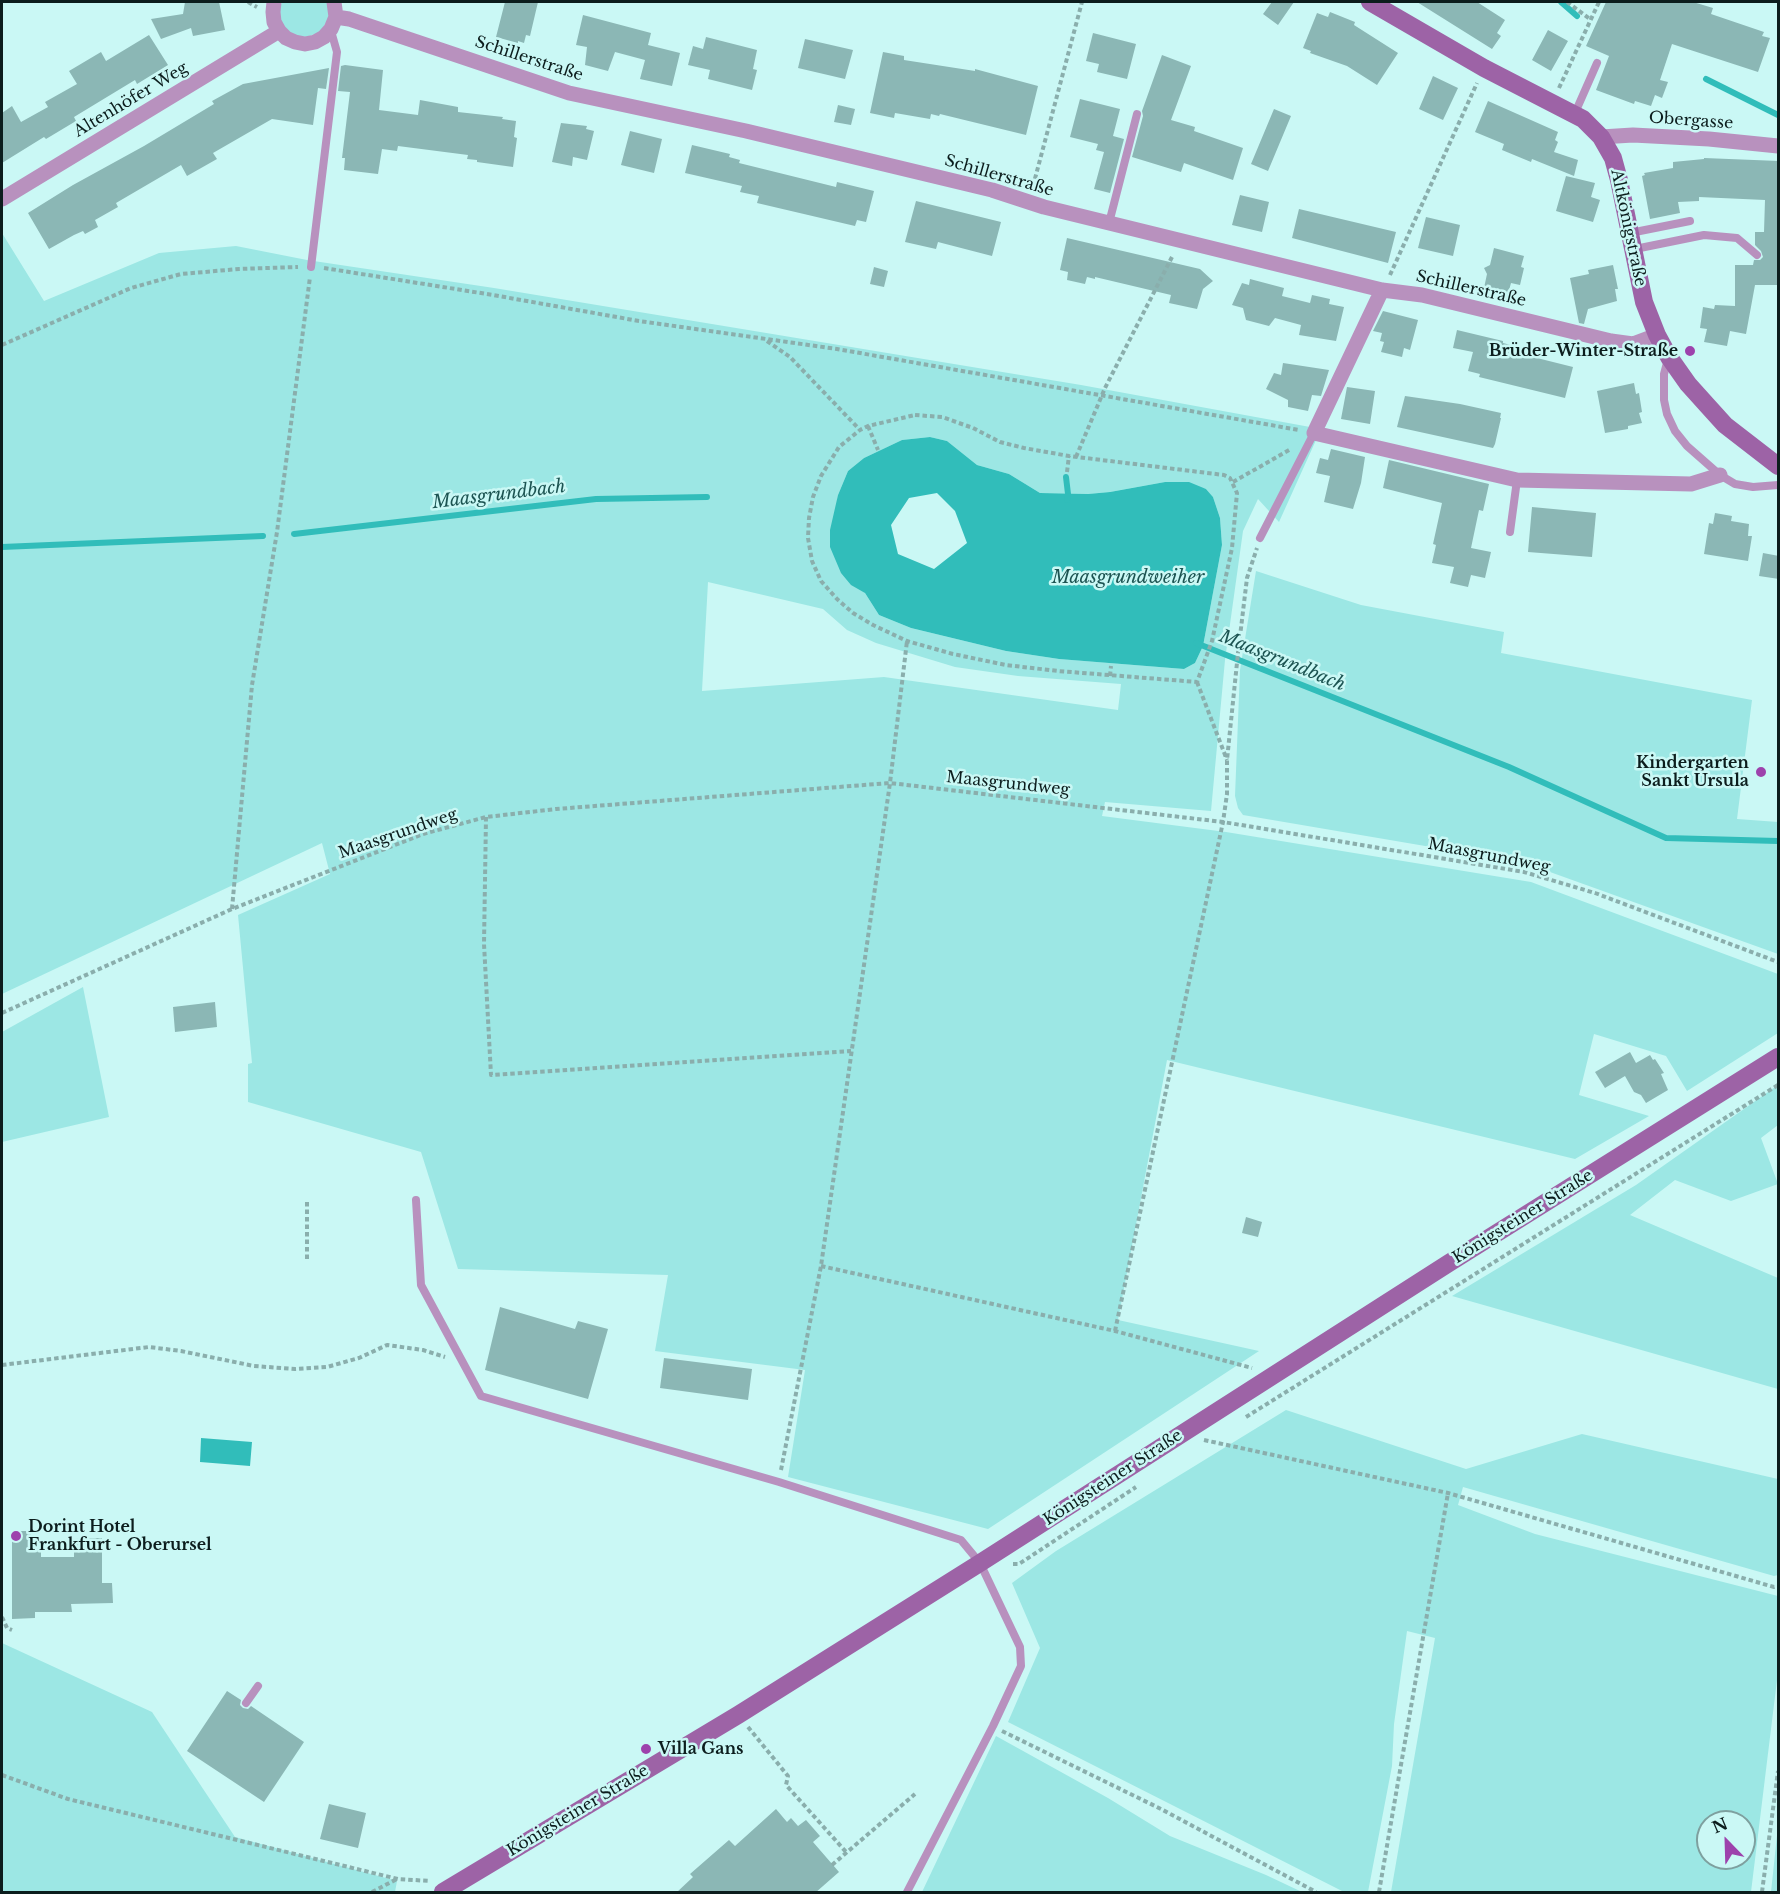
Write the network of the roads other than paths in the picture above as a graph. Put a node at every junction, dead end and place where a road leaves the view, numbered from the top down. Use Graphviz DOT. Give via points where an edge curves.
graph roads {
  1 [pos="274,2"];
  2 [pos="334,2"];
  3 [pos="1370,2"];
  4 [pos="333,23"];
  5 [pos="279,31"];
  6 [pos="1597,63"];
  7 [pos="1137,114"];
  8 [pos="1574,115"];
  9 [pos="1601,137"];
  10 [pos="1779,146"];
  11 [pos="2,199"];
  12 [pos="1690,221"];
  13 [pos="1109,223"];
  14 [pos="1632,241"];
  15 [pos="1757,255"];
  16 [pos="311,267"];
  17 [pos="1382,290"];
  18 [pos="1657,335"];
  19 [pos="1669,357"];
  20 [pos="1314,433"];
  21 [pos="1779,466"];
  22 [pos="1720,475"];
  23 [pos="1517,480"];
  24 [pos="1779,485"];
  25 [pos="1510,532"];
  26 [pos="1260,538"];
  27 [pos="1779,1057"];
  28 [pos="416,1200"];
  29 [pos="980,1563"];
  30 [pos="258,1686"];
  31 [pos="246,1703"];
  32 [pos="440,1889"];
  33 [pos="908,1893"];
  1 -- 5 [label="street" via="274,22"];
  2 -- 4 [label="street"];
  3 -- 8 [label="main road, Altkönigstraße" via="1484,69"];
  4 -- 5 [label="street" via="315,42 305,44 286,38"];
  4 -- 13 [label="street, Schillerstraße" via="358,22 568,93 746,130"];
  4 -- 16 [label="lane" via="337,52"];
  5 -- 11 [label="street, Altenhöfer Weg"];
  6 -- 8 [label="lane"];
  7 -- 13 [label="lane"];
  8 -- 9 [label="main road, Altkönigstraße"];
  9 -- 10 [label="street, Obergasse" via="1633,135"];
  9 -- 14 [label="main road, Altkönigstraße" via="1613,158"];
  12 -- 14 [label="lane"];
  13 -- 17 [label="street, Schillerstraße"];
  14 -- 15 [label="lane" via="1704,235 1737,238"];
  14 -- 18 [label="main road, Altkönigstraße" via="1644,302"];
  17 -- 18 [label="street, Schillerstraße" via="1422,295 1611,341 1634,344"];
  17 -- 20 [label="street"];
  18 -- 19 [label="main road, Altkönigstraße"];
  19 -- 21 [label="main road, Altkönigstraße" via="1725,424"];
  19 -- 22 [label="lane" via="1664,374 1667,414 1687,446"];
  20 -- 23 [label="street"];
  20 -- 26 [label="lane"];
  22 -- 23 [label="street" via="1691,484"];
  22 -- 24 [label="lane" via="1735,484"];
  23 -- 25 [label="lane"];
  27 -- 29 [label="main road, Königsteiner Straße"];
  28 -- 29 [label="lane" via="422,1285 481,1396 779,1482 961,1540"];
  29 -- 32 [label="main road, Königsteiner Straße" via="738,1715"];
  29 -- 33 [label="lane" via="1020,1647 1022,1666"];
  30 -- 31 [label="lane"];
}
